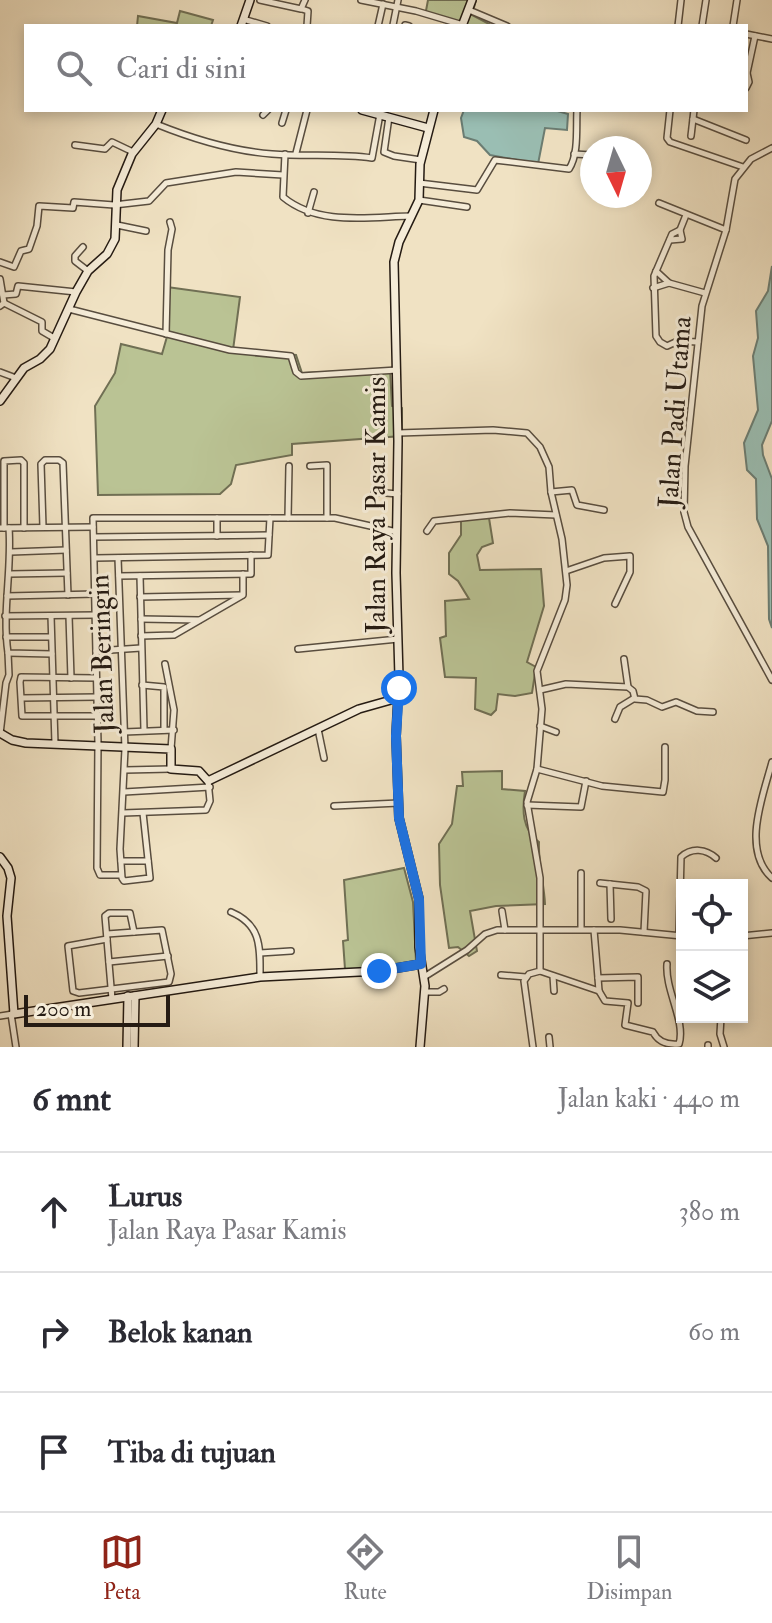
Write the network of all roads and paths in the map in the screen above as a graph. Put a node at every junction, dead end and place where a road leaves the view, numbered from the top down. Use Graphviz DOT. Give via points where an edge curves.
graph roads {
  1 [pos="250,0"];
  2 [pos="260,0"];
  3 [pos="305,0"];
  4 [pos="361,0"];
  5 [pos="472,0"];
  6 [pos="681,0"];
  7 [pos="706,0"];
  8 [pos="737,0"];
  9 [pos="397,3"];
  10 [pos="383,4"];
  11 [pos="302,9"];
  12 [pos="469,10"];
  13 [pos="242,23"];
  14 [pos="307,24"];
  15 [pos="378,24"];
  16 [pos="393,24"];
  17 [pos="459,24"];
  18 [pos="462,24"];
  19 [pos="502,24"];
  20 [pos="678,24"];
  21 [pos="703,24"];
  22 [pos="733,24"];
  23 [pos="748,34"];
  24 [pos="755,36"];
  25 [pos="772,39"];
  26 [pos="748,65"];
  27 [pos="161,112"];
  28 [pos="285,112"];
  29 [pos="306,112"];
  30 [pos="371,112"];
  31 [pos="433,112"];
  32 [pos="577,112"];
  33 [pos="670,112"];
  34 [pos="694,112"];
  35 [pos="384,115"];
  36 [pos="693,119"];
  37 [pos="282,123"];
  38 [pos="156,124"];
  39 [pos="428,128"];
  40 [pos="691,136"];
  41 [pos="746,140"];
  42 [pos="75,145"];
  43 [pos="772,148"];
  44 [pos="133,152"];
  45 [pos="296,153"];
  46 [pos="285,154"];
  47 [pos="574,154"];
  48 [pos="580,154"];
  49 [pos="421,160"];
  50 [pos="743,167"];
  51 [pos="283,175"];
  52 [pos="419,183"];
  53 [pos="314,192"];
  54 [pos="419,200"];
  55 [pos="659,203"];
  56 [pos="114,205"];
  57 [pos="467,207"];
  58 [pos="308,213"];
  59 [pos="686,215"];
  60 [pos="412,216"];
  61 [pos="170,222"];
  62 [pos="117,225"];
  63 [pos="680,230"];
  64 [pos="726,230"];
  65 [pos="146,231"];
  66 [pos="670,240"];
  67 [pos="83,247"];
  68 [pos="0,262"];
  69 [pos="88,271"];
  70 [pos="656,271"];
  71 [pos="0,279"];
  72 [pos="669,283"];
  73 [pos="653,288"];
  74 [pos="76,292"];
  75 [pos="705,293"];
  76 [pos="3,295"];
  77 [pos="2,305"];
  78 [pos="68,309"];
  79 [pos="166,334"];
  80 [pos="55,339"];
  81 [pos="698,342"];
  82 [pos="397,370"];
  83 [pos="0,372"];
  84 [pos="16,378"];
  85 [pos="0,401"];
  86 [pos="398,433"];
  87 [pos="289,466"];
  88 [pos="310,466"];
  89 [pos="2,476"];
  90 [pos="374,492"];
  91 [pos="551,492"];
  92 [pos="399,494"];
  93 [pos="604,510"];
  94 [pos="556,515"];
  95 [pos="217,518"];
  96 [pos="270,518"];
  97 [pos="288,518"];
  98 [pos="327,518"];
  99 [pos="43,527"];
  100 [pos="65,527"];
  101 [pos="93,527"];
  102 [pos="4,528"];
  103 [pos="24,528"];
  104 [pos="427,531"];
  105 [pos="397,532"];
  106 [pos="269,535"];
  107 [pos="217,536"];
  108 [pos="94,537"];
  109 [pos="66,550"];
  110 [pos="11,552"];
  111 [pos="251,555"];
  112 [pos="95,558"];
  113 [pos="118,558"];
  114 [pos="566,571"];
  115 [pos="67,573"];
  116 [pos="9,574"];
  117 [pos="243,574"];
  118 [pos="119,576"];
  119 [pos="140,576"];
  120 [pos="96,594"];
  121 [pos="68,595"];
  122 [pos="243,595"];
  123 [pos="7,596"];
  124 [pos="140,597"];
  125 [pos="615,604"];
  126 [pos="96,615"];
  127 [pos="5,616"];
  128 [pos="51,616"];
  129 [pos="69,616"];
  130 [pos="140,619"];
  131 [pos="200,620"];
  132 [pos="141,636"];
  133 [pos="6,637"];
  134 [pos="51,637"];
  135 [pos="398,639"];
  136 [pos="141,648"];
  137 [pos="120,649"];
  138 [pos="298,649"];
  139 [pos="96,651"];
  140 [pos="8,653"];
  141 [pos="52,654"];
  142 [pos="624,659"];
  143 [pos="165,664"];
  144 [pos="9,675"];
  145 [pos="21,677"];
  146 [pos="52,678"];
  147 [pos="71,678"];
  148 [pos="96,678"];
  149 [pos="772,680"];
  150 [pos="142,685"];
  151 [pos="628,687"];
  152 [pos="540,690"];
  153 [pos="53,697"];
  154 [pos="97,697"];
  155 [pos="22,698"];
  156 [pos="398,698"];
  157 [pos="633,699"];
  158 [pos="713,712"];
  159 [pos="54,715"];
  160 [pos="97,716"];
  161 [pos="615,719"];
  162 [pos="540,726"];
  163 [pos="318,729"];
  164 [pos="144,730"];
  165 [pos="164,730"];
  166 [pos="174,730"];
  167 [pos="124,732"];
  168 [pos="556,732"];
  169 [pos="0,734"];
  170 [pos="55,744"];
  171 [pos="98,744"];
  172 [pos="665,747"];
  173 [pos="125,749"];
  174 [pos="171,749"];
  175 [pos="324,758"];
  176 [pos="772,762"];
  177 [pos="171,769"];
  178 [pos="537,769"];
  179 [pos="125,770"];
  180 [pos="586,781"];
  181 [pos="209,784"];
  182 [pos="124,792"];
  183 [pos="399,803"];
  184 [pos="527,805"];
  185 [pos="334,806"];
  186 [pos="123,813"];
  187 [pos="143,813"];
  188 [pos="712,847"];
  189 [pos="706,851"];
  190 [pos="0,857"];
  191 [pos="716,858"];
  192 [pos="121,861"];
  193 [pos="148,861"];
  194 [pos="581,873"];
  195 [pos="121,875"];
  196 [pos="772,878"];
  197 [pos="680,879"];
  198 [pos="600,883"];
  199 [pos="610,884"];
  200 [pos="502,911"];
  201 [pos="231,912"];
  202 [pos="3,916"];
  203 [pos="611,919"];
  204 [pos="581,929"];
  205 [pos="505,930"];
  206 [pos="539,930"];
  207 [pos="594,930"];
  208 [pos="134,932"];
  209 [pos="644,932"];
  210 [pos="772,933"];
  211 [pos="676,935"];
  212 [pos="748,935"];
  213 [pos="107,937"];
  214 [pos="291,951"];
  215 [pos="260,953"];
  216 [pos="168,956"];
  217 [pos="109,962"];
  218 [pos="421,964"];
  219 [pos="667,964"];
  220 [pos="540,971"];
  221 [pos="501,975"];
  222 [pos="553,976"];
  223 [pos="260,977"];
  224 [pos="424,977"];
  225 [pos="526,977"];
  226 [pos="598,978"];
  227 [pos="111,989"];
  228 [pos="444,989"];
  229 [pos="554,991"];
  230 [pos="599,991"];
  231 [pos="425,992"];
  232 [pos="132,996"];
  233 [pos="112,999"];
  234 [pos="638,1003"];
  235 [pos="12,1014"];
  236 [pos="0,1016"];
  237 [pos="721,1023"];
  238 [pos="549,1037"];
  239 [pos="16,1047"];
  240 [pos="127,1047"];
  241 [pos="134,1047"];
  242 [pos="420,1047"];
  243 [pos="533,1047"];
  244 [pos="550,1047"];
  245 [pos="724,1047"];
  1 -- 13 [label="street"];
  2 -- 11 [label="street"];
  3 -- 11 [label="street"];
  4 -- 10 [label="street"];
  5 -- 12 [label="street"];
  6 -- 20 [label="street"];
  7 -- 21 [label="street"];
  8 -- 22 [label="street"];
  9 -- 10 [label="street"];
  9 -- 16 [label="street"];
  9 -- 17 [label="street"];
  10 -- 15 [label="street"];
  11 -- 14 [label="street" via="308,11"];
  12 -- 18 [label="street"];
  12 -- 19 [label="street"];
  23 -- 24 [label="street"];
  24 -- 25 [label="street"];
  24 -- 26 [label="street"];
  27 -- 38 [label="street"];
  28 -- 37 [label="street"];
  29 -- 45 [label="street"];
  30 -- 35 [label="street"];
  31 -- 39 [label="street, Jalan Raya Pasar Kamis"];
  32 -- 47 [label="street"];
  33 -- 50 [label="street" via="670,142"];
  34 -- 36 [label="street"];
  35 -- 39 [label="street"];
  35 -- 45 [label="street" via="372,158"];
  35 -- 49 [label="street" via="384,152"];
  36 -- 40 [label="street"];
  36 -- 41 [label="street"];
  38 -- 44 [label="street"];
  38 -- 46 [label="street" via="250,152"];
  39 -- 49 [label="street, Jalan Raya Pasar Kamis"];
  42 -- 44 [label="street" via="106,149 112,142"];
  43 -- 50 [label="street"];
  44 -- 56 [label="street"];
  45 -- 46 [label="street"];
  46 -- 51 [label="street"];
  47 -- 48 [label="street"];
  47 -- 52 [label="street" via="569,169 495,160 476,191"];
  49 -- 52 [label="street, Jalan Raya Pasar Kamis"];
  50 -- 64 [label="street, Jalan Padi Utama" via="732,187"];
  51 -- 56 [label="street" via="201,176 166,183 152,201"];
  51 -- 58 [label="street" via="283,197"];
  52 -- 54 [label="street, Jalan Raya Pasar Kamis"];
  53 -- 58 [label="street"];
  54 -- 57 [label="street"];
  54 -- 60 [label="street, Jalan Raya Pasar Kamis"];
  55 -- 59 [label="street"];
  56 -- 62 [label="street"];
  56 -- 68 [label="street" via="39,206 29,249 21,251 15,266"];
  58 -- 60 [label="street"];
  59 -- 63 [label="street"];
  59 -- 64 [label="street"];
  60 -- 82 [label="street, Jalan Raya Pasar Kamis" via="395,251"];
  61 -- 79 [label="street"];
  62 -- 65 [label="street"];
  62 -- 69 [label="street" via="107,254"];
  63 -- 66 [label="street"];
  63 -- 66 [label="street" via="682,239"];
  64 -- 75 [label="street, Jalan Padi Utama"];
  66 -- 70 [label="street"];
  67 -- 69 [label="street" via="75,261"];
  69 -- 74 [label="street"];
  70 -- 72 [label="street"];
  70 -- 73 [label="street"];
  71 -- 76 [label="street"];
  72 -- 73 [label="street"];
  72 -- 75 [label="street"];
  73 -- 81 [label="street" via="657,340 667,346"];
  74 -- 76 [label="street" via="18,286 16,294"];
  74 -- 78 [label="street"];
  75 -- 81 [label="street, Jalan Padi Utama"];
  76 -- 77 [label="street"];
  77 -- 80 [label="street" via="42,322 42,331"];
  78 -- 79 [label="street"];
  78 -- 80 [label="street"];
  79 -- 82 [label="street" via="230,350 291,356 301,376"];
  80 -- 84 [label="street" via="46,355"];
  81 -- 149 [label="street, Jalan Padi Utama" via="685,519"];
  82 -- 86 [label="street, Jalan Raya Pasar Kamis"];
  83 -- 84 [label="street"];
  84 -- 85 [label="street"];
  86 -- 91 [label="street" via="527,433 547,458"];
  86 -- 92 [label="street, Jalan Raya Pasar Kamis"];
  87 -- 97 [label="street"];
  88 -- 98 [label="street" via="327,465"];
  89 -- 102 [label="street"];
  89 -- 103 [label="street" via="4,461 23,461"];
  90 -- 92 [label="street"];
  91 -- 93 [label="street" via="572,490 577,505"];
  91 -- 94 [label="street"];
  92 -- 105 [label="street, Jalan Raya Pasar Kamis"];
  94 -- 104 [label="street" via="475,515 434,521"];
  94 -- 114 [label="street"];
  95 -- 96 [label="street"];
  95 -- 101 [label="street" via="93,518"];
  95 -- 107 [label="street"];
  96 -- 97 [label="street"];
  96 -- 106 [label="street"];
  97 -- 98 [label="street"];
  98 -- 105 [label="street"];
  99 -- 100 [label="street"];
  99 -- 100 [label="street" via="41,464 49,460 63,463"];
  99 -- 103 [label="street"];
  100 -- 101 [label="street"];
  100 -- 109 [label="street"];
  101 -- 108 [label="street"];
  102 -- 103 [label="street"];
  102 -- 110 [label="street"];
  105 -- 135 [label="street, Jalan Raya Pasar Kamis"];
  106 -- 107 [label="street"];
  106 -- 111 [label="street" via="269,554"];
  107 -- 108 [label="street"];
  108 -- 112 [label="street"];
  109 -- 110 [label="street"];
  109 -- 115 [label="street"];
  110 -- 116 [label="street"];
  111 -- 113 [label="street"];
  111 -- 117 [label="street" via="251,574"];
  112 -- 113 [label="street"];
  112 -- 120 [label="street"];
  113 -- 118 [label="street, Jalan Beringin"];
  114 -- 125 [label="street" via="630,556 630,572"];
  114 -- 152 [label="street" via="566,596 537,671"];
  115 -- 116 [label="street"];
  115 -- 121 [label="street"];
  116 -- 123 [label="street"];
  117 -- 119 [label="street"];
  117 -- 122 [label="street"];
  118 -- 119 [label="street"];
  118 -- 137 [label="street, Jalan Beringin"];
  119 -- 124 [label="street"];
  120 -- 121 [label="street"];
  120 -- 126 [label="street"];
  121 -- 123 [label="street"];
  122 -- 124 [label="street"];
  122 -- 131 [label="street"];
  123 -- 127 [label="street"];
  124 -- 130 [label="street"];
  126 -- 129 [label="street"];
  126 -- 139 [label="street"];
  127 -- 128 [label="street"];
  127 -- 133 [label="street"];
  128 -- 129 [label="street"];
  128 -- 134 [label="street"];
  129 -- 147 [label="street"];
  130 -- 131 [label="street"];
  130 -- 132 [label="street"];
  131 -- 132 [label="street" via="170,637"];
  132 -- 136 [label="street"];
  133 -- 134 [label="street"];
  133 -- 140 [label="street"];
  134 -- 141 [label="street"];
  135 -- 138 [label="street"];
  135 -- 156 [label="street, Jalan Raya Pasar Kamis"];
  136 -- 137 [label="street"];
  136 -- 150 [label="street"];
  137 -- 139 [label="street"];
  137 -- 167 [label="street, Jalan Beringin"];
  139 -- 148 [label="street"];
  140 -- 141 [label="street"];
  140 -- 144 [label="street"];
  141 -- 146 [label="street"];
  142 -- 151 [label="street"];
  143 -- 166 [label="street"];
  144 -- 145 [label="street"];
  144 -- 169 [label="street"];
  145 -- 146 [label="street"];
  145 -- 155 [label="street"];
  146 -- 147 [label="street"];
  146 -- 153 [label="street"];
  147 -- 148 [label="street"];
  148 -- 154 [label="street"];
  150 -- 164 [label="street"];
  150 -- 165 [label="street" via="164,687"];
  151 -- 152 [label="street" via="579,684"];
  151 -- 157 [label="street"];
  152 -- 162 [label="street"];
  153 -- 154 [label="street"];
  153 -- 155 [label="street"];
  153 -- 159 [label="street"];
  154 -- 160 [label="street"];
  155 -- 159 [label="street" via="22,716"];
  156 -- 163 [label="street"];
  156 -- 183 [label="street, Jalan Raya Pasar Kamis"];
  157 -- 158 [label="street"];
  157 -- 161 [label="street" via="620,707"];
  159 -- 160 [label="street"];
  159 -- 170 [label="street"];
  160 -- 171 [label="street"];
  162 -- 168 [label="street"];
  162 -- 178 [label="street"];
  163 -- 175 [label="street"];
  163 -- 181 [label="street"];
  164 -- 165 [label="street"];
  164 -- 167 [label="street"];
  165 -- 166 [label="street"];
  166 -- 174 [label="street"];
  167 -- 173 [label="street, Jalan Beringin"];
  169 -- 170 [label="street" via="18,742"];
  170 -- 171 [label="street"];
  171 -- 173 [label="street"];
  171 -- 195 [label="street" via="97,871"];
  172 -- 180 [label="street" via="663,792"];
  173 -- 174 [label="street"];
  173 -- 179 [label="street, Jalan Beringin"];
  174 -- 177 [label="street"];
  176 -- 196 [label="street" via="757,832 759,861"];
  177 -- 179 [label="street"];
  177 -- 181 [label="street" via="199,771"];
  178 -- 180 [label="street"];
  178 -- 184 [label="street"];
  179 -- 182 [label="street, Jalan Beringin"];
  180 -- 184 [label="street" via="581,807"];
  181 -- 182 [label="street"];
  181 -- 187 [label="street" via="206,810"];
  182 -- 186 [label="street, Jalan Beringin"];
  183 -- 185 [label="street"];
  183 -- 218 [label="street, Jalan Raya Pasar Kamis" via="419,899"];
  184 -- 206 [label="street" via="540,878"];
  186 -- 187 [label="street"];
  186 -- 192 [label="street, Jalan Beringin"];
  187 -- 193 [label="street"];
  188 -- 189 [label="street"];
  189 -- 191 [label="street"];
  189 -- 197 [label="street" via="686,853 680,860"];
  190 -- 202 [label="street" via="11,878"];
  192 -- 193 [label="street"];
  192 -- 195 [label="street, Jalan Beringin"];
  193 -- 195 [label="street" via="148,879 124,881"];
  194 -- 204 [label="street"];
  198 -- 199 [label="street"];
  199 -- 203 [label="street"];
  199 -- 209 [label="street" via="646,891"];
  200 -- 205 [label="street"];
  201 -- 215 [label="street" via="258,934"];
  202 -- 235 [label="street"];
  204 -- 206 [label="street"];
  204 -- 207 [label="street"];
  205 -- 206 [label="street"];
  205 -- 224 [label="street" via="485,934"];
  206 -- 220 [label="street"];
  207 -- 209 [label="street"];
  207 -- 226 [label="street"];
  208 -- 213 [label="street"];
  208 -- 213 [label="street" via="130,913 109,913"];
  208 -- 216 [label="street" via="162,930"];
  209 -- 211 [label="street"];
  210 -- 212 [label="street"];
  213 -- 217 [label="street"];
  213 -- 227 [label="street" via="67,948 73,991"];
  214 -- 215 [label="street"];
  215 -- 223 [label="street"];
  216 -- 217 [label="street"];
  216 -- 227 [label="street" via="167,983"];
  217 -- 227 [label="street"];
  218 -- 223 [label="street"];
  218 -- 224 [label="street, Jalan Raya Pasar Kamis"];
  219 -- 230 [label="street" via="682,1032 679,1044 627,1027 627,1002 605,1001"];
  220 -- 222 [label="street"];
  220 -- 225 [label="street"];
  221 -- 225 [label="street"];
  222 -- 229 [label="street"];
  222 -- 230 [label="street"];
  223 -- 232 [label="street"];
  224 -- 231 [label="street, Jalan Raya Pasar Kamis"];
  225 -- 243 [label="street"];
  226 -- 230 [label="street"];
  226 -- 234 [label="street" via="638,977"];
  227 -- 233 [label="street"];
  228 -- 231 [label="street"];
  231 -- 242 [label="street, Jalan Raya Pasar Kamis"];
  232 -- 233 [label="street"];
  232 -- 240 [label="street"];
  232 -- 241 [label="street"];
  233 -- 235 [label="street"];
  235 -- 236 [label="street"];
  235 -- 239 [label="street"];
  237 -- 245 [label="street"];
  238 -- 244 [label="street"];
}
